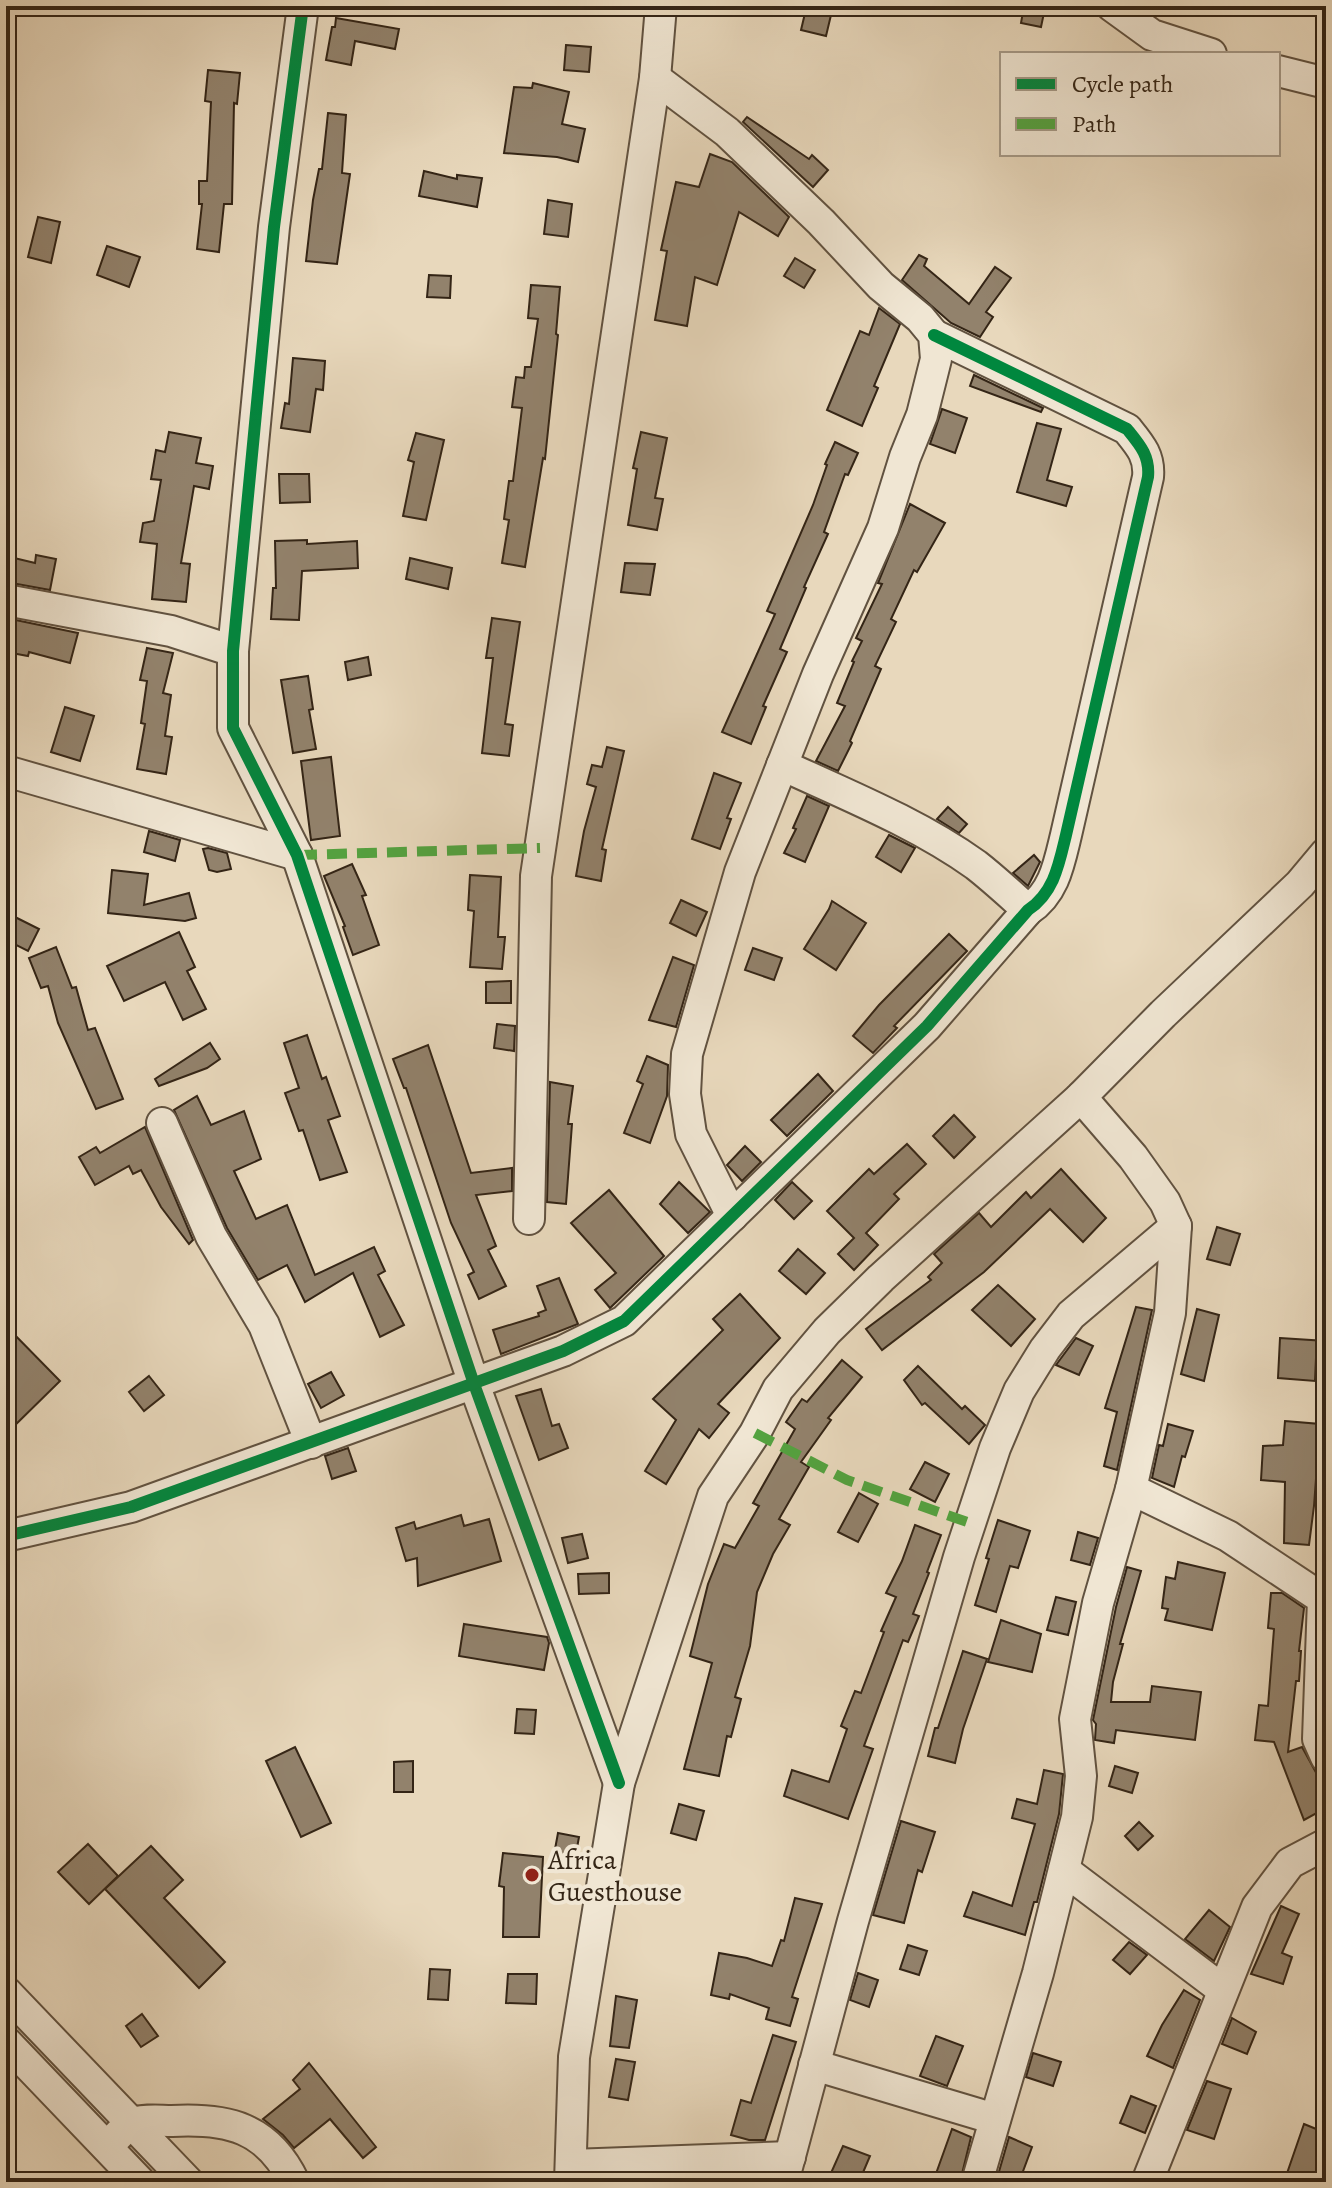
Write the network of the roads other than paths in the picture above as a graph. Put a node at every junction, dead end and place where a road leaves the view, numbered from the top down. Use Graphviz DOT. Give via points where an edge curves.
graph roads {
  1 [pos="303,6"];
  2 [pos="661,6"];
  3 [pos="1112,6"];
  4 [pos="1205,52"];
  5 [pos="1280,72"];
  6 [pos="655,78"];
  7 [pos="1326,83"];
  8 [pos="934,335"];
  9 [pos="6,600"];
  10 [pos="233,651"];
  11 [pos="782,765"];
  12 [pos="6,771"];
  13 [pos="1326,853"];
  14 [pos="297,855"];
  15 [pos="1028,910"];
  16 [pos="1081,1097"];
  17 [pos="162,1123"];
  18 [pos="732,1216"];
  19 [pos="529,1219"];
  20 [pos="1176,1226"];
  21 [pos="474,1384"];
  22 [pos="311,1443"];
  23 [pos="1131,1489"];
  24 [pos="6,1536"];
  25 [pos="1325,1592"];
  26 [pos="1326,1757"];
  27 [pos="619,1783"];
  28 [pos="1326,1844"];
  29 [pos="1064,1870"];
  30 [pos="1223,1990"];
  31 [pos="6,1992"];
  32 [pos="31,2019"];
  33 [pos="6,2042"];
  34 [pos="814,2065"];
  35 [pos="995,2119"];
  36 [pos="133,2123"];
  37 [pos="107,2147"];
  38 [pos="787,2169"];
  39 [pos="571,2174"];
  40 [pos="140,2182"];
  41 [pos="188,2182"];
  42 [pos="294,2182"];
  43 [pos="977,2182"];
  44 [pos="1147,2182"];
  1 -- 10 [label="street" via="274,227"];
  2 -- 6 [label="street"];
  3 -- 4 [label="street" via="1152,35"];
  5 -- 7 [label="street"];
  6 -- 8 [label="street" via="727,132"];
  6 -- 19 [label="street" via="536,876"];
  8 -- 11 [label="street" via="936,359 922,415 883,528"];
  8 -- 15 [label="street" via="1127,429 1148,464 1056,875 1042,901"];
  9 -- 10 [label="street" via="171,631"];
  10 -- 14 [label="street" via="233,728"];
  11 -- 15 [label="street" via="949,848"];
  11 -- 18 [label="street" via="740,872 687,1054 691,1134"];
  12 -- 14 [label="street"];
  13 -- 16 [label="street"];
  14 -- 21 [label="street"];
  15 -- 18 [label="street" via="927,1026"];
  16 -- 20 [label="street" via="1133,1157"];
  16 -- 27 [label="street" via="881,1278 778,1389 713,1496"];
  17 -- 22 [label="street" via="211,1236 264,1325"];
  18 -- 21 [label="street" via="624,1321 563,1351"];
  20 -- 23 [label="street" via="1170,1313"];
  20 -- 34 [label="street" via="1071,1315 1019,1391 959,1557"];
  21 -- 22 [label="street"];
  21 -- 27 [label="street"];
  22 -- 24 [label="street" via="131,1507"];
  23 -- 25 [label="street"];
  23 -- 29 [label="street" via="1098,1603 1075,1719 1081,1776"];
  25 -- 26 [label="street" via="1318,1739"];
  27 -- 39 [label="street" via="574,2057"];
  28 -- 30 [label="street" via="1290,1863 1257,1907"];
  29 -- 30 [label="street"];
  29 -- 35 [label="street"];
  30 -- 44 [label="street"];
  31 -- 32 [label="street"];
  32 -- 33 [label="street"];
  32 -- 36 [label="street"];
  33 -- 37 [label="street"];
  34 -- 35 [label="street"];
  34 -- 38 [label="street"];
  35 -- 43 [label="street"];
  36 -- 37 [label="street"];
  36 -- 41 [label="street"];
  36 -- 42 [label="street" via="231,2123 275,2152"];
  37 -- 40 [label="street"];
  38 -- 39 [label="street"];
}
